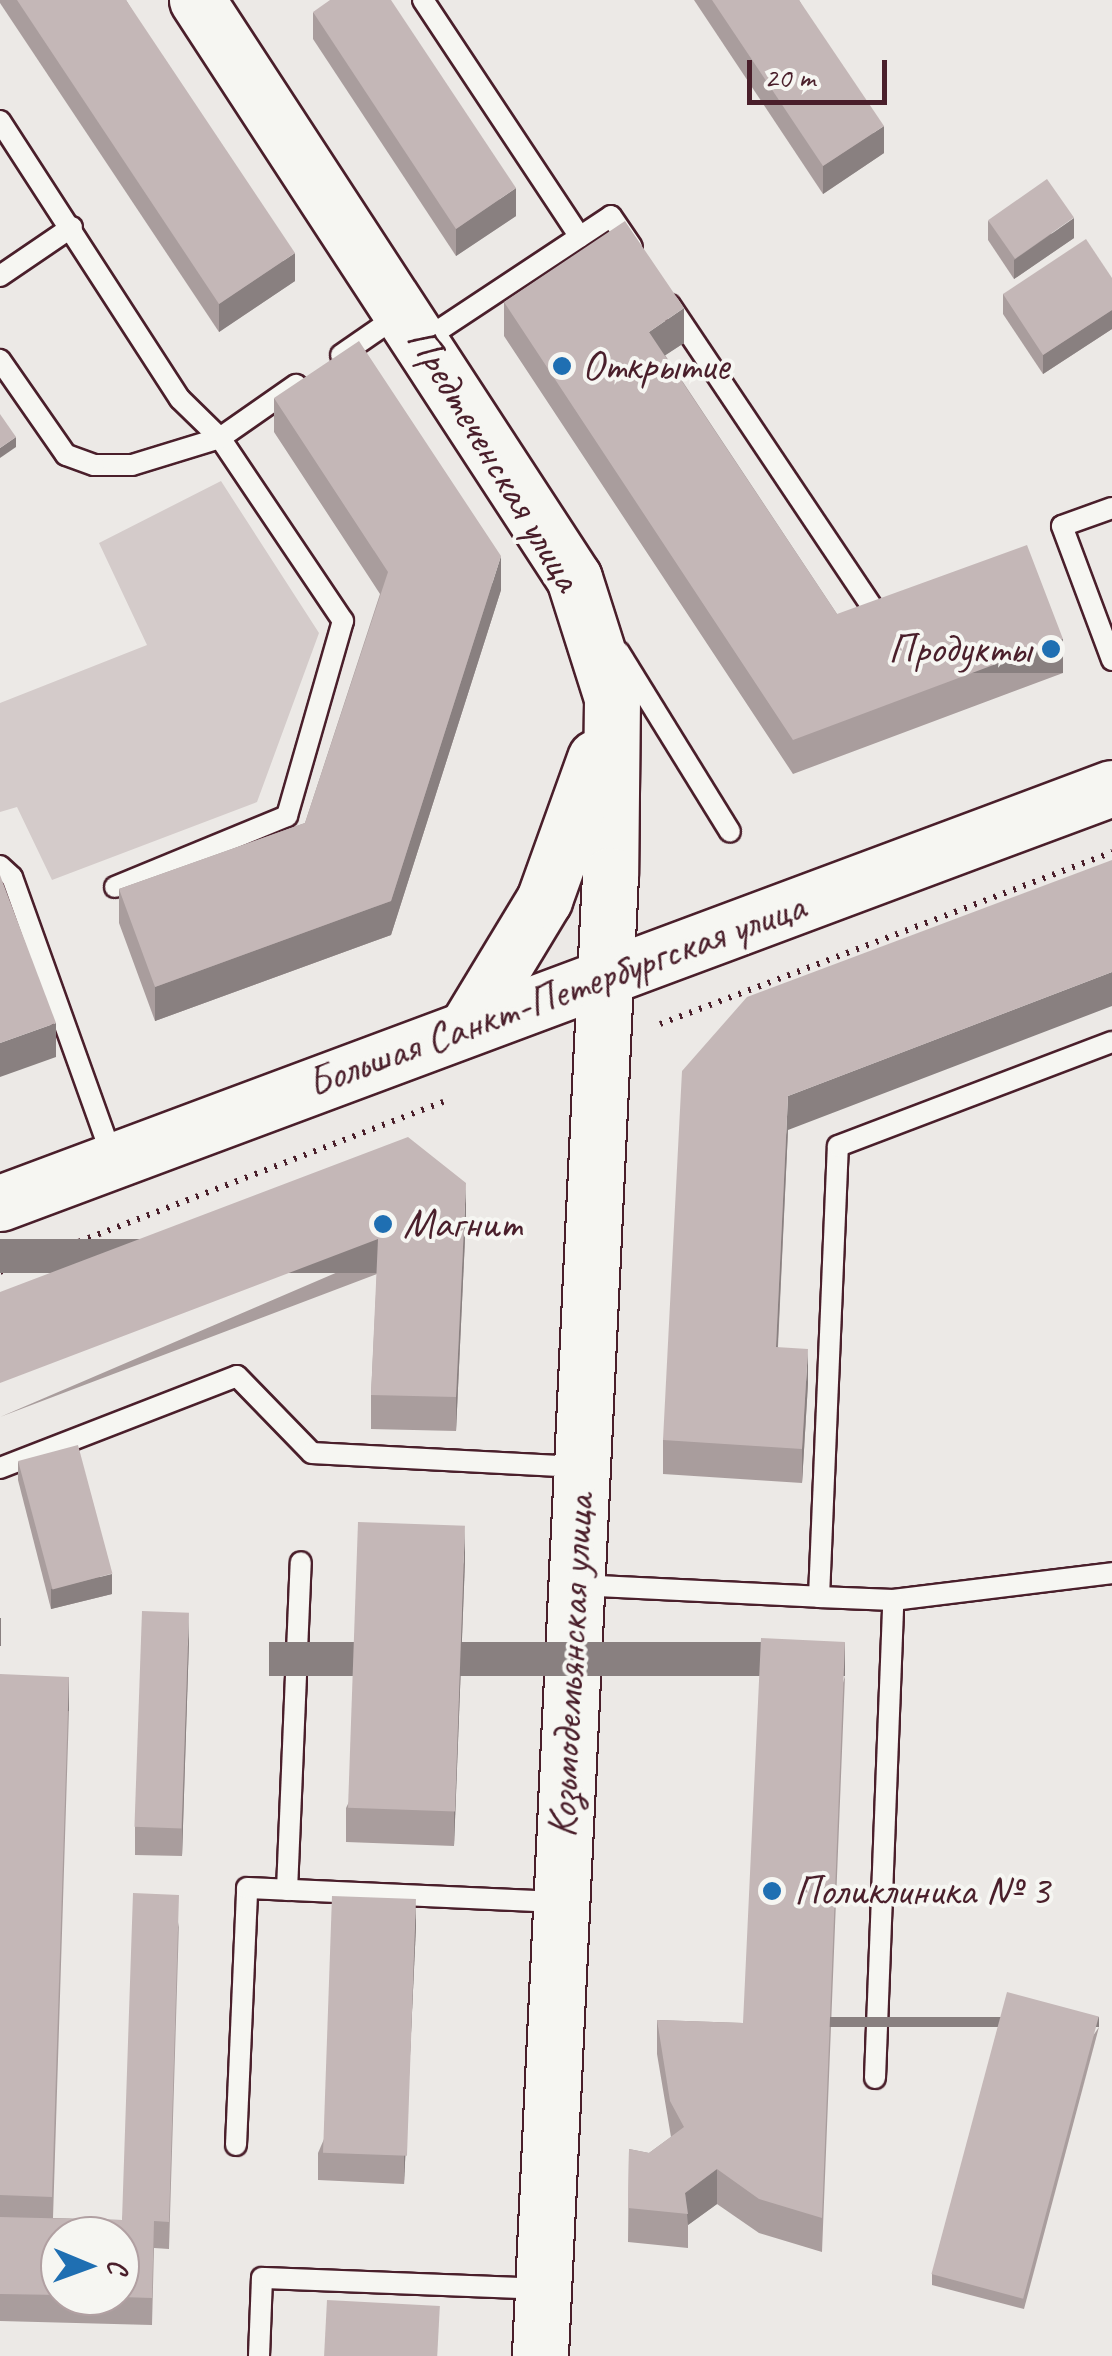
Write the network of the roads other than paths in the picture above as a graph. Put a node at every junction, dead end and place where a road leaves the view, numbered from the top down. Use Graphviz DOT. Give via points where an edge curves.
graph roads {
  1 [pos="198,0"];
  2 [pos="423,0"];
  3 [pos="0,120"];
  4 [pos="72,227"];
  5 [pos="580,237"];
  6 [pos="0,276"];
  7 [pos="414,326"];
  8 [pos="0,360"];
  9 [pos="220,438"];
  10 [pos="1112,508"];
  11 [pos="574,578"];
  12 [pos="883,623"];
  13 [pos="1112,660"];
  14 [pos="612,698"];
  15 [pos="1112,788"];
  16 [pos="730,832"];
  17 [pos="0,866"];
  18 [pos="114,887"];
  19 [pos="604,976"];
  20 [pos="467,1027"];
  21 [pos="1112,1042"];
  22 [pos="114,1160"];
  23 [pos="0,1203"];
  24 [pos="580,1467"];
  25 [pos="0,1468"];
  26 [pos="301,1562"];
  27 [pos="1112,1573"];
  28 [pos="575,1585"];
  29 [pos="818,1596"];
  30 [pos="893,1600"];
  31 [pos="286,1890"];
  32 [pos="561,1902"];
  33 [pos="874,2078"];
  34 [pos="236,2145"];
  35 [pos="543,2289"];
  36 [pos="259,2356"];
  37 [pos="540,2356"];
  1 -- 7 [label="street, Предтеченская улица"];
  2 -- 5 [label="lane"];
  3 -- 4 [label="lane"];
  4 -- 6 [label="lane"];
  4 -- 9 [label="lane" via="180,399"];
  5 -- 7 [label="lane"];
  5 -- 12 [label="lane" via="612,216"];
  7 -- 9 [label="lane"];
  7 -- 11 [label="street, Предтеченская улица"];
  8 -- 9 [label="lane" via="66,455 94,465 132,464"];
  9 -- 18 [label="lane" via="343,621 287,816"];
  10 -- 13 [label="lane" via="1062,526"];
  11 -- 14 [label="street, Предтеченская улица"];
  11 -- 16 [label="lane"];
  14 -- 19 [label="street, Предтеченская улица"];
  14 -- 20 [label="street" via="544,900"];
  15 -- 19 [label="street, Большая Санкт-Петербургская улица"];
  17 -- 22 [label="lane" via="12,876"];
  19 -- 20 [label="street, Большая Санкт-Петербургская улица"];
  19 -- 24 [label="street, Козьмодемьянская улица"];
  20 -- 22 [label="street, Большая Санкт-Петербургская улица"];
  21 -- 29 [label="lane" via="838,1146"];
  22 -- 23 [label="street, Большая Санкт-Петербургская улица"];
  24 -- 25 [label="lane" via="312,1453 237,1376"];
  24 -- 28 [label="street, Козьмодемьянская улица"];
  26 -- 31 [label="lane"];
  27 -- 30 [label="lane"];
  28 -- 29 [label="lane"];
  28 -- 32 [label="street, Козьмодемьянская улица"];
  29 -- 30 [label="lane"];
  30 -- 33 [label="lane"];
  31 -- 32 [label="lane"];
  31 -- 34 [label="lane" via="247,1888"];
  32 -- 35 [label="street, Козьмодемьянская улица"];
  35 -- 36 [label="lane" via="262,2278"];
  35 -- 37 [label="street, Козьмодемьянская улица"];
}
